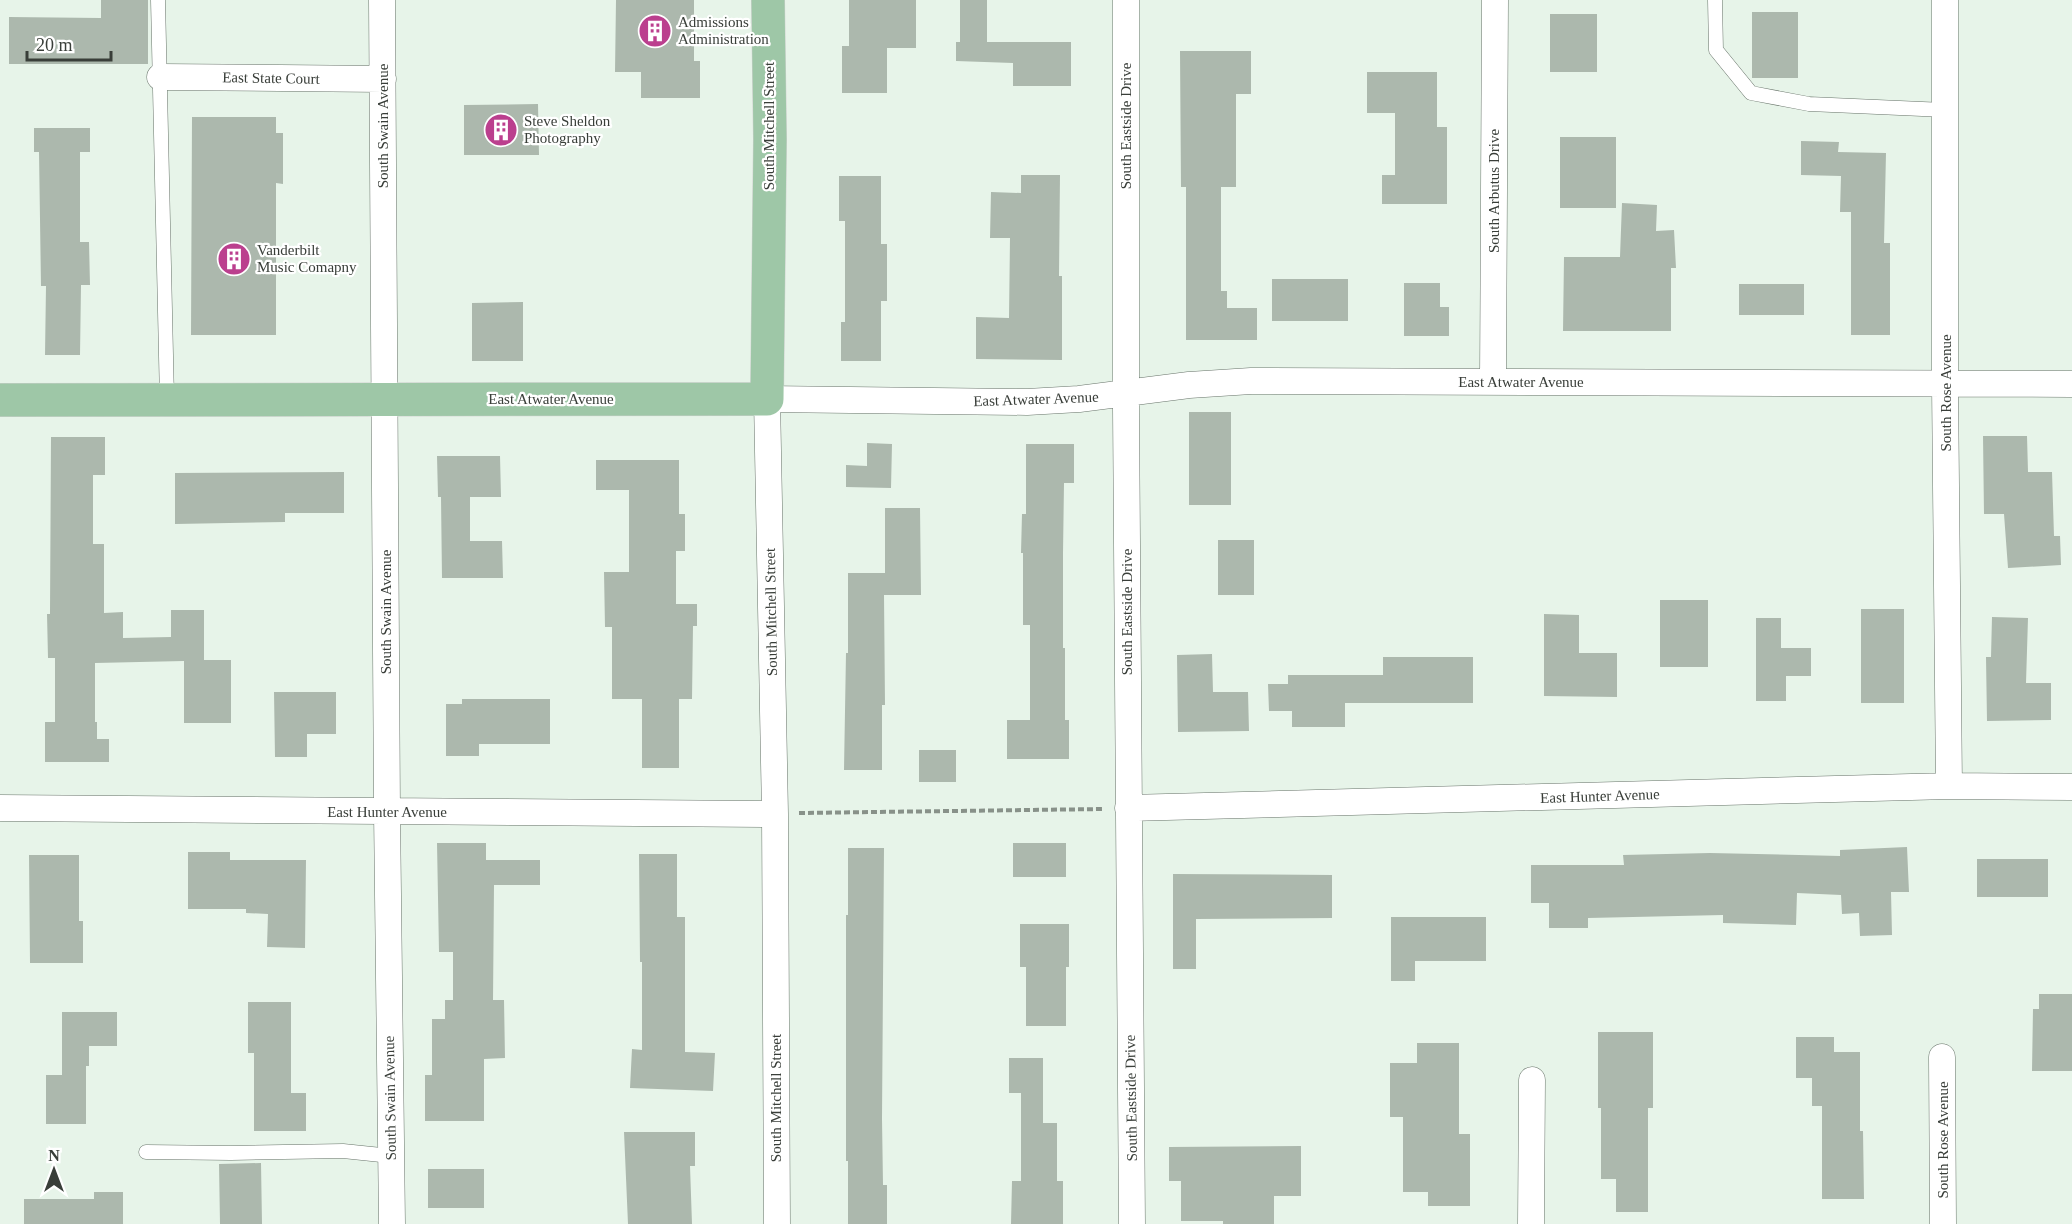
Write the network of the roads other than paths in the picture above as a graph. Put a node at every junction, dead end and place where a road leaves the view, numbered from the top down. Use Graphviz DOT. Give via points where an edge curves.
graph roads {
  1 [pos="158,0"];
  2 [pos="382,0"];
  3 [pos="768,0"];
  4 [pos="1126,0"];
  5 [pos="1495,0"];
  6 [pos="1715,0"];
  7 [pos="1945,0"];
  8 [pos="160,77"];
  9 [pos="382,79"];
  10 [pos="1945,110"];
  11 [pos="1493,382"];
  12 [pos="2072,384"];
  13 [pos="1945,385"];
  14 [pos="1126,394"];
  15 [pos="767,399"];
  16 [pos="0,400"];
  17 [pos="167,400"];
  18 [pos="385,400"];
  19 [pos="1949,786"];
  20 [pos="2072,787"];
  21 [pos="0,808"];
  22 [pos="1128,808"];
  23 [pos="387,812"];
  24 [pos="775,814"];
  25 [pos="1942,1057"];
  26 [pos="1532,1080"];
  27 [pos="146,1152"];
  28 [pos="391,1156"];
  29 [pos="392,1224"];
  30 [pos="777,1224"];
  31 [pos="1132,1224"];
  32 [pos="1532,1224"];
  33 [pos="1943,1224"];
  1 -- 8 [label="lane"];
  2 -- 9 [label="street, South Swain Avenue"];
  3 -- 15 [label="main road, South Mitchell Street"];
  4 -- 14 [label="street, South Eastside Drive"];
  5 -- 11 [label="street, South Arbutus Drive"];
  6 -- 10 [label="lane" via="1716,50 1751,93 1809,104"];
  7 -- 10 [label="street, South Rose Avenue"];
  8 -- 9 [label="street, East State Court"];
  8 -- 17 [label="lane"];
  9 -- 18 [label="street, South Swain Avenue"];
  10 -- 13 [label="street, South Rose Avenue"];
  11 -- 13 [label="street, East Atwater Avenue"];
  11 -- 14 [label="street, East Atwater Avenue" via="1251,381"];
  12 -- 13 [label="street, East Atwater Avenue"];
  13 -- 19 [label="street, South Rose Avenue"];
  14 -- 15 [label="street, East Atwater Avenue" via="1027,402"];
  14 -- 22 [label="street, South Eastside Drive"];
  15 -- 18 [label="main road, East Atwater Avenue"];
  15 -- 24 [label="street, South Mitchell Street"];
  16 -- 17 [label="main road, East Atwater Avenue"];
  17 -- 18 [label="main road, East Atwater Avenue"];
  18 -- 23 [label="street, South Swain Avenue"];
  19 -- 20 [label="street, East Hunter Avenue"];
  19 -- 22 [label="street, East Hunter Avenue"];
  21 -- 23 [label="street, East Hunter Avenue"];
  22 -- 31 [label="street, South Eastside Drive"];
  23 -- 24 [label="street, East Hunter Avenue"];
  23 -- 28 [label="street, South Swain Avenue"];
  24 -- 30 [label="street, South Mitchell Street"];
  25 -- 33 [label="street, South Rose Avenue"];
  26 -- 32 [label="street"];
  27 -- 28 [label="lane" via="343,1151"];
  28 -- 29 [label="street, South Swain Avenue"];
}
